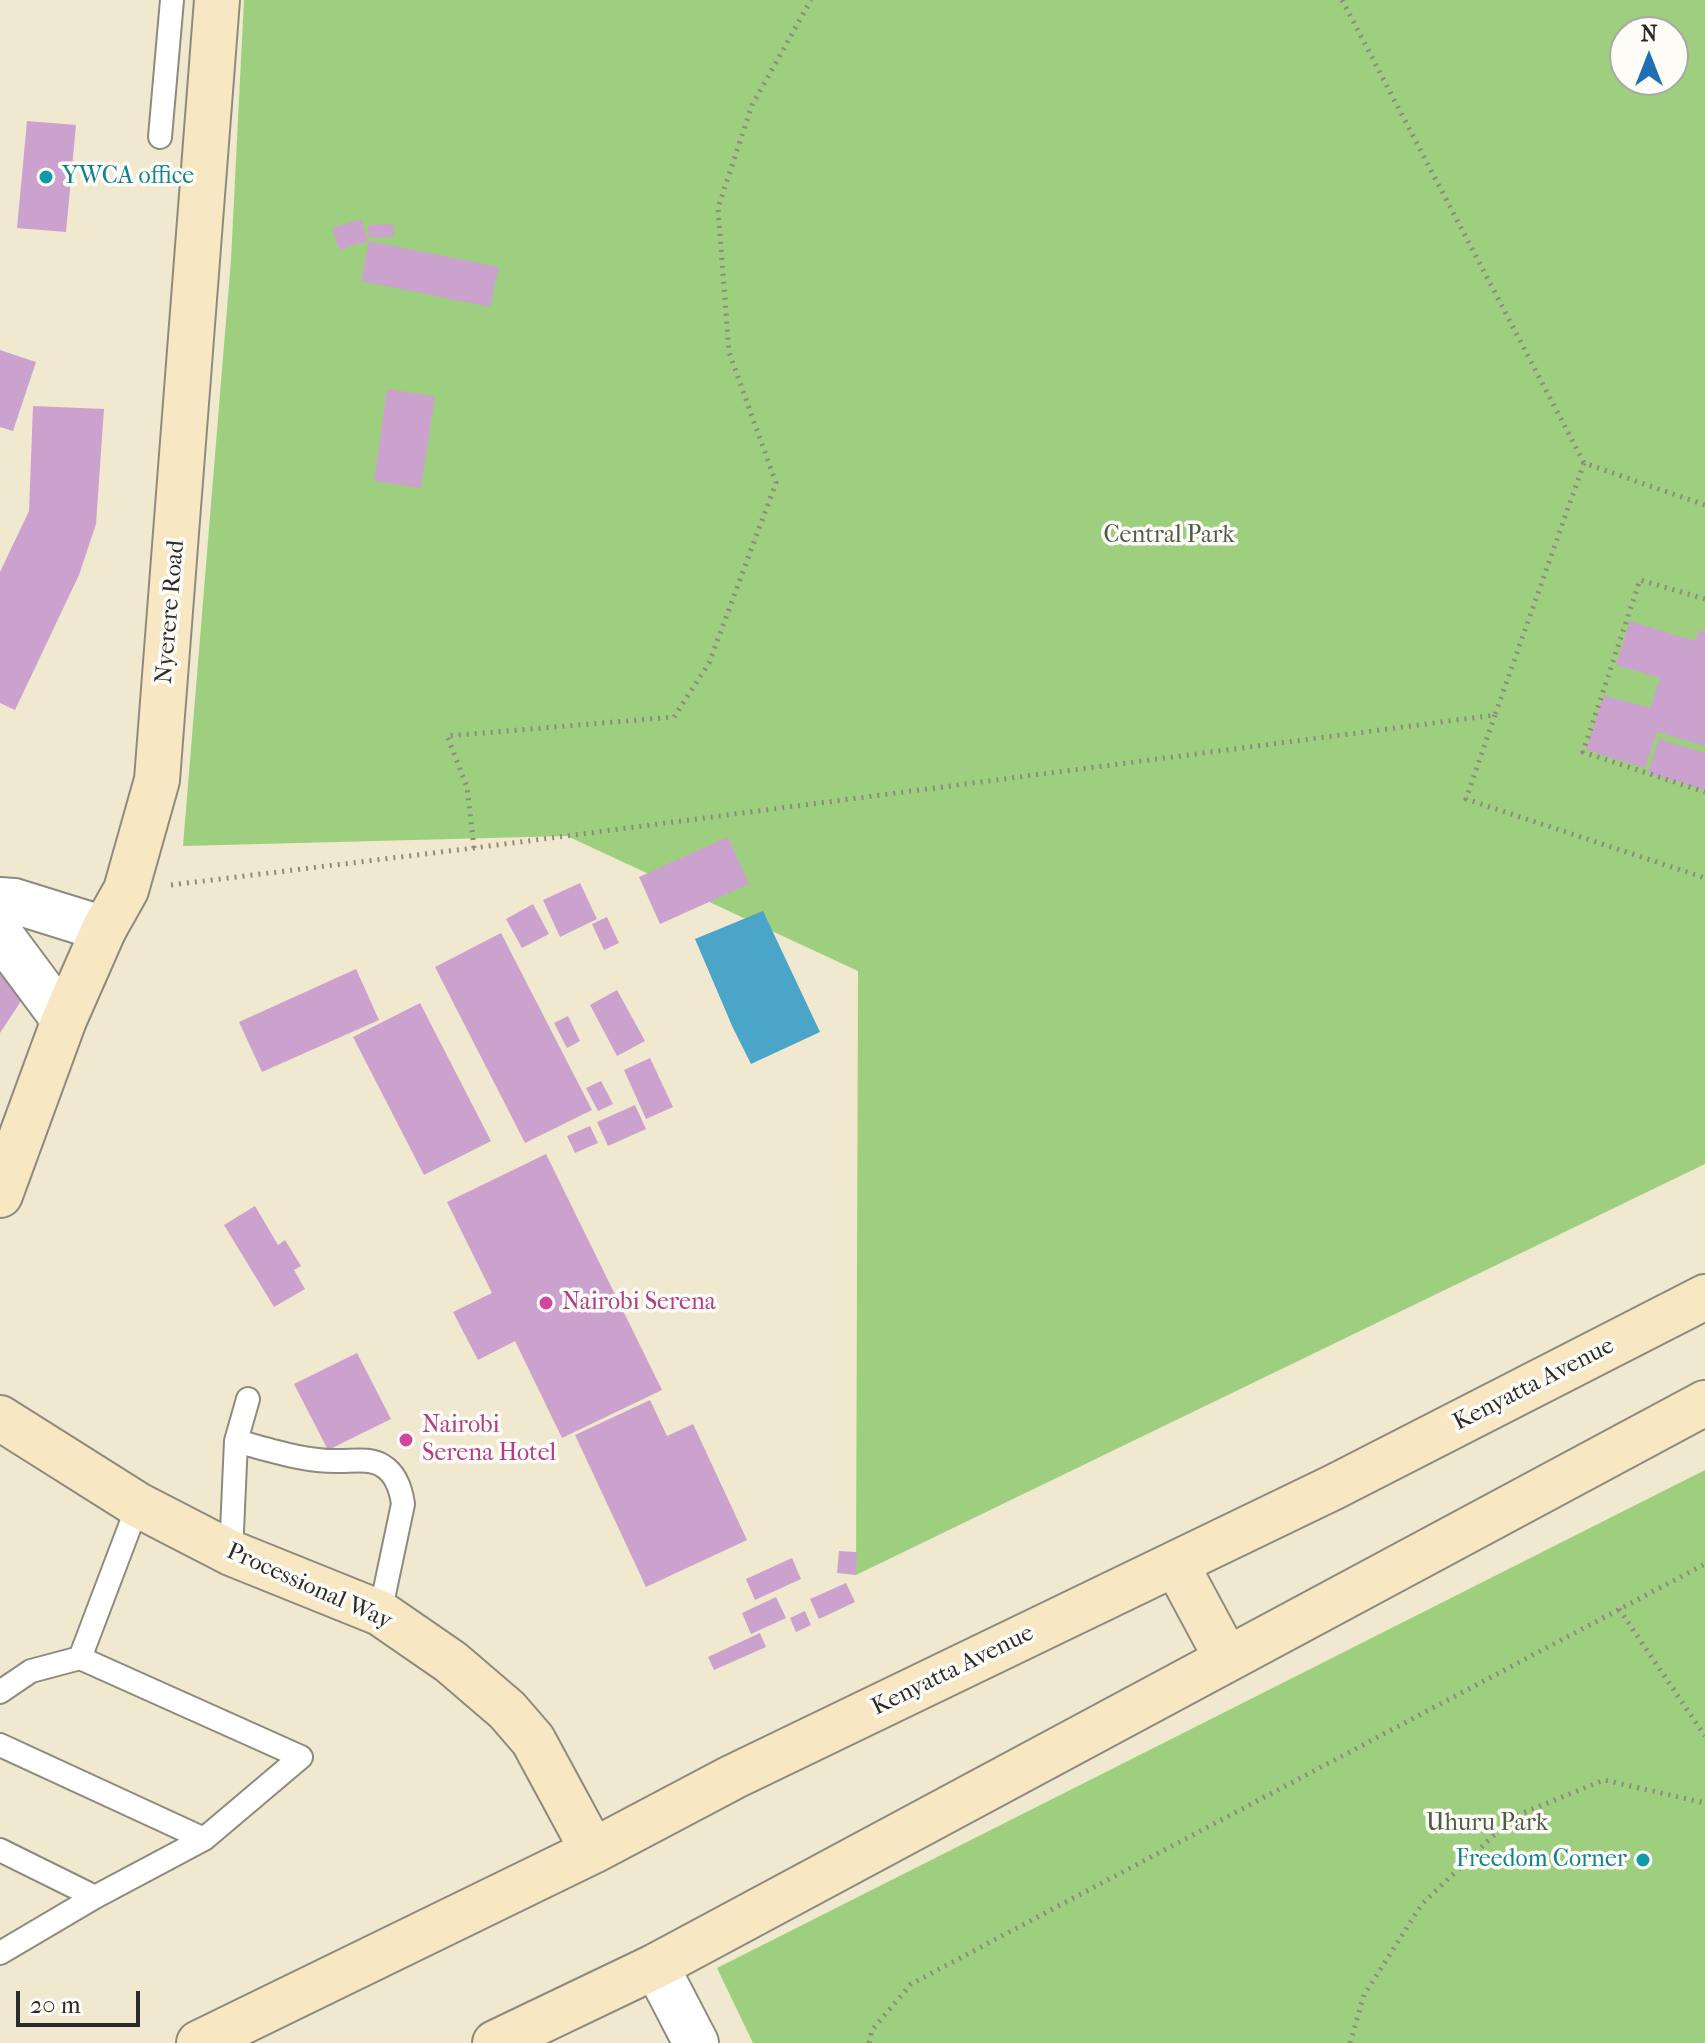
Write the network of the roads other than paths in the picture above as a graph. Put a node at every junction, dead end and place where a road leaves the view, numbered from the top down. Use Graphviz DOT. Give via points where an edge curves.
graph roads {
  1 [pos="172,0"];
  2 [pos="217,0"];
  3 [pos="160,137"];
  4 [pos="0,900"];
  5 [pos="104,929"];
  6 [pos="0,934"];
  7 [pos="64,1020"];
  8 [pos="0,1195"];
  9 [pos="1705,1297"];
  10 [pos="248,1399"];
  11 [pos="1705,1403"];
  12 [pos="0,1418"];
  13 [pos="236,1441"];
  14 [pos="138,1505"];
  15 [pos="231,1553"];
  16 [pos="1176,1564"];
  17 [pos="380,1613"];
  18 [pos="80,1658"];
  19 [pos="1227,1659"];
  20 [pos="0,1692"];
  21 [pos="0,1745"];
  22 [pos="204,1839"];
  23 [pos="0,1850"];
  24 [pos="593,1851"];
  25 [pos="95,1897"];
  26 [pos="0,1953"];
  27 [pos="656,1966"];
  28 [pos="199,2043"];
  29 [pos="495,2043"];
  30 [pos="696,2043"];
  1 -- 3 [label="lane"];
  2 -- 5 [label="main road, Nyerere Road" via="157,780 126,890"];
  4 -- 5 [label="street"];
  5 -- 7 [label="main road, Nyerere Road"];
  6 -- 7 [label="street"];
  7 -- 8 [label="main road, Nyerere Road"];
  9 -- 16 [label="main road, Kenyatta Avenue"];
  10 -- 13 [label="lane"];
  11 -- 19 [label="main road"];
  12 -- 14 [label="main road, Processional Way"];
  13 -- 15 [label="lane"];
  13 -- 17 [label="lane" via="317,1462 370,1461 393,1475 403,1504"];
  14 -- 15 [label="main road, Processional Way"];
  14 -- 18 [label="lane"];
  15 -- 17 [label="main road, Processional Way"];
  16 -- 19 [label="main road"];
  16 -- 24 [label="main road, Kenyatta Avenue" via="733,1777"];
  17 -- 24 [label="main road, Processional Way" via="451,1662 507,1710 533,1740"];
  18 -- 20 [label="lane" via="31,1671"];
  18 -- 22 [label="lane" via="301,1757"];
  19 -- 27 [label="main road"];
  21 -- 22 [label="lane"];
  22 -- 25 [label="lane"];
  23 -- 25 [label="lane"];
  24 -- 28 [label="main road, Kenyatta Avenue"];
  25 -- 26 [label="lane"];
  27 -- 29 [label="main road"];
  27 -- 30 [label="street"];
}
